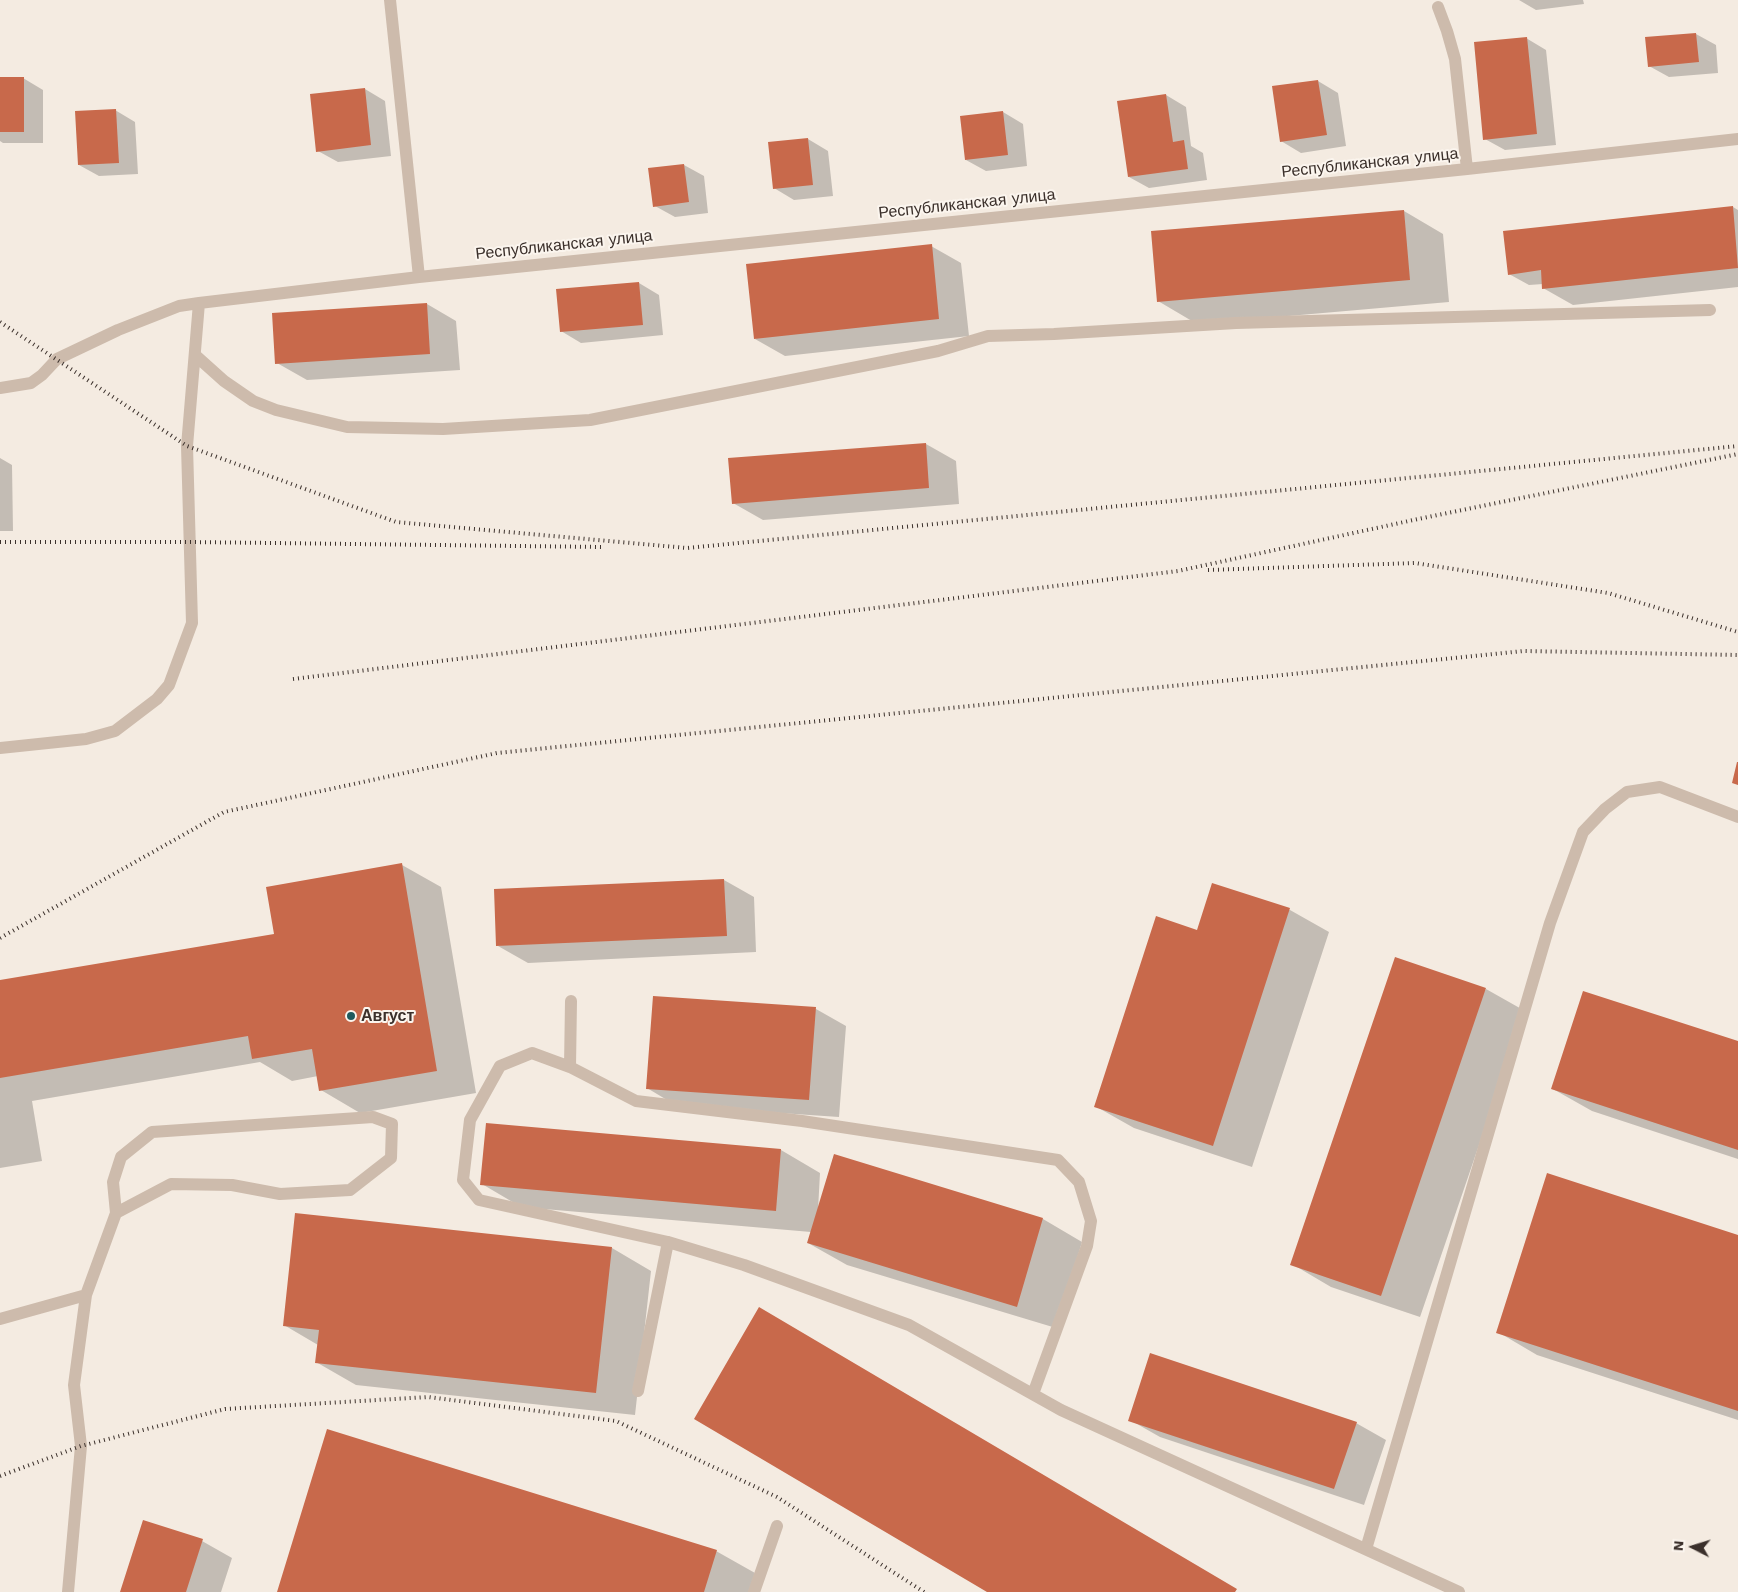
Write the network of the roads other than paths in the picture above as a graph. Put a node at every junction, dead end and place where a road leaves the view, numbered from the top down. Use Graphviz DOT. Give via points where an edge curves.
graph roads {
  1 [pos="390,0"];
  2 [pos="1438,7"];
  3 [pos="1738,139"];
  4 [pos="1467,169"];
  5 [pos="419,277"];
  6 [pos="199,303"];
  7 [pos="1710,310"];
  8 [pos="195,355"];
  9 [pos="0,388"];
  10 [pos="0,748"];
  11 [pos="1738,817"];
  12 [pos="571,1001"];
  13 [pos="570,1067"];
  14 [pos="116,1213"];
  15 [pos="668,1242"];
  16 [pos="86,1295"];
  17 [pos="0,1319"];
  18 [pos="638,1391"];
  19 [pos="1033,1394"];
  20 [pos="778,1526"];
  21 [pos="1366,1549"];
  22 [pos="68,1592"];
  23 [pos="754,1592"];
  24 [pos="1459,1592"];
  1 -- 5 [label="street"];
  2 -- 4 [label="street" via="1455,59"];
  3 -- 4 [label="street, Республиканская улица"];
  4 -- 5 [label="street, Республиканская улица"];
  5 -- 6 [label="street, Республиканская улица"];
  6 -- 8 [label="street"];
  6 -- 9 [label="street, Республиканская улица" via="179,306 118,330 57,359 31,383"];
  7 -- 8 [label="street" via="1236,323 988,336 938,351 590,420 443,429 347,426 276,410 253,401"];
  8 -- 10 [label="street" via="187,446 192,623 169,685 157,699 115,730 86,739"];
  11 -- 21 [label="street" via="1660,787 1627,792 1605,808 1583,832 1550,923"];
  12 -- 13 [label="street"];
  13 -- 15 [label="street" via="532,1053 500,1066 470,1120 463,1180 479,1200"];
  13 -- 19 [label="street" via="636,1101 802,1121 1058,1160 1080,1182 1091,1221 1088,1246"];
  14 -- 14 [label="street" via="171,1184 232,1185 280,1194 350,1190 391,1158 392,1124 373,1117 152,1132 122,1157 113,1182"];
  14 -- 16 [label="street"];
  15 -- 18 [label="street"];
  15 -- 19 [label="street" via="744,1265 909,1325"];
  16 -- 17 [label="street"];
  16 -- 22 [label="street" via="74,1385 82,1446"];
  19 -- 21 [label="street" via="1061,1410"];
  20 -- 23 [label="street"];
  21 -- 24 [label="street"];
}
